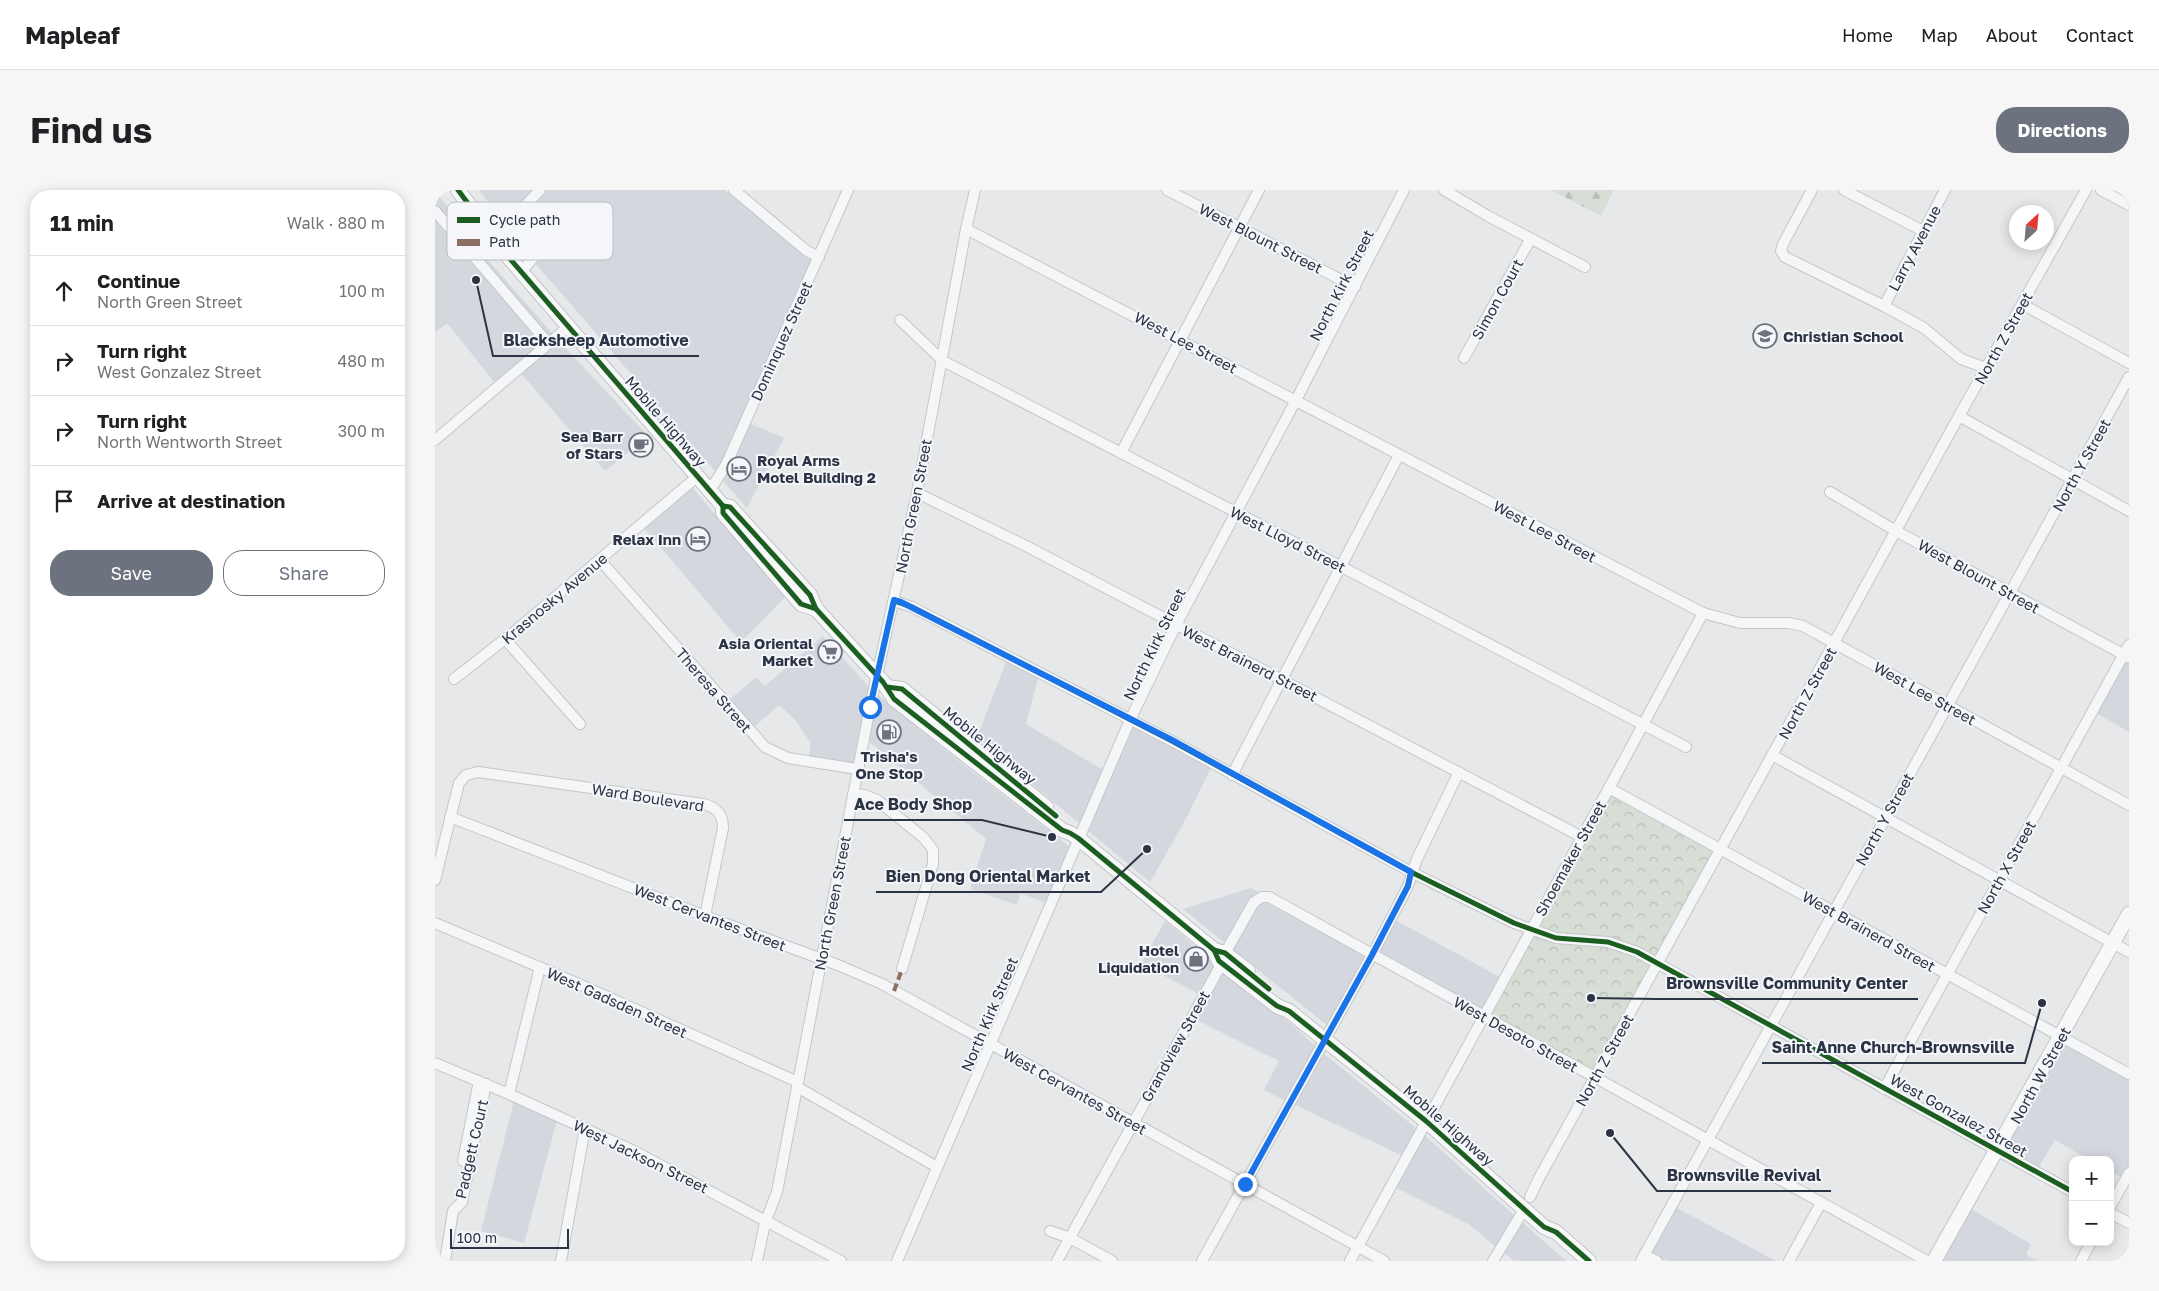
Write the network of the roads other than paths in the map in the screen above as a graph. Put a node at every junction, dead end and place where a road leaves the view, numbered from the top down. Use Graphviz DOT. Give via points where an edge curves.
graph roads {
  1 [pos="458,190"];
  2 [pos="540,190"];
  3 [pos="734,190"];
  4 [pos="848,190"];
  5 [pos="975,190"];
  6 [pos="1167,190"];
  7 [pos="1259,190"];
  8 [pos="1404,190"];
  9 [pos="1444,190"];
  10 [pos="1812,190"];
  11 [pos="1844,190"];
  12 [pos="1945,190"];
  13 [pos="2086,190"];
  14 [pos="2101,190"];
  15 [pos="467,202"];
  16 [pos="529,202"];
  17 [pos="2129,205"];
  18 [pos="435,211"];
  19 [pos="447,225"];
  20 [pos="1239,227"];
  21 [pos="966,229"];
  22 [pos="1923,230"];
  23 [pos="1531,240"];
  24 [pos="819,257"];
  25 [pos="477,260"];
  26 [pos="511,260"];
  27 [pos="531,260"];
  28 [pos="1585,267"];
  29 [pos="521,272"];
  30 [pos="1355,287"];
  31 [pos="2022,304"];
  32 [pos="1884,306"];
  33 [pos="900,320"];
  34 [pos="568,327"];
  35 [pos="1180,339"];
  36 [pos="548,343"];
  37 [pos="1464,358"];
  38 [pos="943,361"];
  39 [pos="2129,363"];
  40 [pos="1986,368"];
  41 [pos="2129,378"];
  42 [pos="1296,400"];
  43 [pos="1959,416"];
  44 [pos="435,440"];
  45 [pos="1121,453"];
  46 [pos="1399,455"];
  47 [pos="698,476"];
  48 [pos="2073,480"];
  49 [pos="710,490"];
  50 [pos="1830,492"];
  51 [pos="917,493"];
  52 [pos="2129,511"];
  53 [pos="1236,512"];
  54 [pos="1896,531"];
  55 [pos="600,560"];
  56 [pos="1341,566"];
  57 [pos="2010,592"];
  58 [pos="894,600"];
  59 [pos="1703,613"];
  60 [pos="1176,625"];
  61 [pos="505,639"];
  62 [pos="1835,642"];
  63 [pos="2129,645"];
  64 [pos="2126,656"];
  65 [pos="877,676"];
  66 [pos="1281,678"];
  67 [pos="454,679"];
  68 [pos="1947,705"];
  69 [pos="1130,720"];
  70 [pos="581,724"];
  71 [pos="1643,725"];
  72 [pos="1686,748"];
  73 [pos="1772,756"];
  74 [pos="2061,768"];
  75 [pos="857,769"];
  76 [pos="1459,772"];
  77 [pos="1232,775"];
  78 [pos="1609,788"];
  79 [pos="853,794"];
  80 [pos="2129,805"];
  81 [pos="451,817"];
  82 [pos="1885,817"];
  83 [pos="1074,835"];
  84 [pos="1582,837"];
  85 [pos="1721,848"];
  86 [pos="1411,872"];
  87 [pos="435,880"];
  88 [pos="1999,880"];
  89 [pos="1262,897"];
  90 [pos="1834,911"];
  91 [pos="2129,914"];
  92 [pos="705,916"];
  93 [pos="435,923"];
  94 [pos="1531,929"];
  95 [pos="2113,944"];
  96 [pos="2129,952"];
  97 [pos="1221,955"];
  98 [pos="1372,955"];
  99 [pos="821,959"];
  100 [pos="1657,963"];
  101 [pos="540,967"];
  102 [pos="902,969"];
  103 [pos="1948,974"];
  104 [pos="1484,1016"];
  105 [pos="1771,1026"];
  106 [pos="2061,1036"];
  107 [pos="1326,1040"];
  108 [pos="989,1044"];
  109 [pos="435,1063"];
  110 [pos="2129,1074"];
  111 [pos="1594,1077"];
  112 [pos="482,1083"];
  113 [pos="797,1084"];
  114 [pos="1884,1089"];
  115 [pos="509,1094"];
  116 [pos="1426,1121"];
  117 [pos="1133,1123"];
  118 [pos="585,1128"];
  119 [pos="1708,1140"];
  120 [pos="1998,1150"];
  121 [pos="937,1167"];
  122 [pos="2129,1173"];
  123 [pos="1245,1184"];
  124 [pos="2069,1190"];
  125 [pos="2113,1201"];
  126 [pos="1527,1203"];
  127 [pos="1821,1203"];
  128 [pos="2114,1215"];
  129 [pos="766,1220"];
  130 [pos="2129,1223"];
  131 [pos="1544,1227"];
  132 [pos="1050,1231"];
  133 [pos="1069,1238"];
  134 [pos="2089,1246"];
  135 [pos="1358,1247"];
  136 [pos="1643,1258"];
  137 [pos="445,1261"];
  138 [pos="561,1261"];
  139 [pos="757,1261"];
  140 [pos="841,1261"];
  141 [pos="897,1261"];
  142 [pos="1057,1261"];
  143 [pos="1112,1261"];
  144 [pos="1202,1261"];
  145 [pos="1350,1261"];
  146 [pos="1384,1261"];
  147 [pos="1493,1261"];
  148 [pos="1575,1261"];
  149 [pos="1589,1261"];
  150 [pos="1657,1261"];
  151 [pos="1789,1261"];
  152 [pos="1927,1261"];
  153 [pos="1934,1261"];
  154 [pos="2081,1261"];
  1 -- 15 [label="main road, Mobile Highway"];
  2 -- 16 [label="street"];
  3 -- 24 [label="street" via="807,251"];
  4 -- 24 [label="street, Dominquez Street"];
  5 -- 21 [label="street, North Green Street"];
  6 -- 20 [label="street, West Blount Street"];
  7 -- 20 [label="street"];
  8 -- 30 [label="street, North Kirk Street"];
  9 -- 23 [label="street"];
  10 -- 32 [label="street" via="1781,251 1788,258"];
  11 -- 22 [label="street"];
  12 -- 22 [label="street, Larry Avenue"];
  13 -- 31 [label="street, North Z Street"];
  14 -- 17 [label="street"];
  18 -- 19 [label="street"];
  20 -- 30 [label="street, West Blount Street"];
  20 -- 35 [label="street"];
  21 -- 35 [label="street, West Lee Street"];
  21 -- 38 [label="street, North Green Street"];
  22 -- 32 [label="street, Larry Avenue"];
  23 -- 28 [label="street"];
  23 -- 37 [label="street, Simon Court"];
  24 -- 49 [label="street, Dominquez Street" via="726,465"];
  25 -- 36 [label="street"];
  26 -- 29 [label="main road, Mobile Highway"];
  27 -- 29 [label="street"];
  29 -- 34 [label="main road, Mobile Highway"];
  30 -- 42 [label="street, North Kirk Street"];
  31 -- 39 [label="street"];
  31 -- 40 [label="street, North Z Street"];
  32 -- 40 [label="street" via="1924,328 1961,359"];
  33 -- 38 [label="street, West Lloyd Street"];
  34 -- 36 [label="street"];
  34 -- 47 [label="main road, Mobile Highway"];
  35 -- 42 [label="street, West Lee Street"];
  35 -- 45 [label="street"];
  36 -- 44 [label="street"];
  38 -- 45 [label="street, West Lloyd Street"];
  38 -- 51 [label="street, North Green Street"];
  40 -- 43 [label="street, North Z Street"];
  41 -- 48 [label="street, North Y Street"];
  42 -- 46 [label="street, West Lee Street"];
  42 -- 53 [label="street, North Kirk Street"];
  43 -- 48 [label="street"];
  43 -- 54 [label="street, North Z Street"];
  45 -- 53 [label="street, West Lloyd Street"];
  46 -- 56 [label="street"];
  46 -- 59 [label="street, West Lee Street"];
  47 -- 49 [label="main road, Mobile Highway"];
  47 -- 55 [label="street, Krasnosky Avenue"];
  48 -- 52 [label="street"];
  48 -- 57 [label="street, North Y Street"];
  49 -- 65 [label="main road, Mobile Highway" via="723,506 730,507 810,595 816,609"];
  50 -- 54 [label="street, West Blount Street"];
  51 -- 58 [label="street, North Green Street"];
  51 -- 60 [label="street, West Brainerd Street"];
  53 -- 56 [label="street, West Lloyd Street"];
  53 -- 60 [label="street, North Kirk Street"];
  54 -- 57 [label="street, West Blount Street"];
  54 -- 62 [label="street, North Z Street"];
  55 -- 61 [label="street, Krasnosky Avenue"];
  55 -- 75 [label="street, Theresa Street" via="765,747 788,758"];
  56 -- 66 [label="street"];
  56 -- 71 [label="street, West Lloyd Street"];
  57 -- 64 [label="street, West Blount Street"];
  57 -- 68 [label="street, North Y Street"];
  58 -- 65 [label="street, North Green Street"];
  58 -- 69 [label="street, West Gonzalez Street"];
  59 -- 62 [label="street, West Lee Street" via="1740,623 1795,624"];
  59 -- 71 [label="street, Shoemaker Street"];
  60 -- 66 [label="street, West Brainerd Street"];
  60 -- 69 [label="street, North Kirk Street"];
  61 -- 67 [label="street, Krasnosky Avenue"];
  61 -- 70 [label="street"];
  62 -- 68 [label="street, West Lee Street"];
  62 -- 73 [label="street, North Z Street"];
  63 -- 64 [label="street, North X Street"];
  64 -- 74 [label="street, North X Street"];
  65 -- 75 [label="street, North Green Street"];
  65 -- 83 [label="main road, Mobile Highway" via="887,687 902,689 1015,780 1066,824"];
  66 -- 76 [label="street, West Brainerd Street"];
  66 -- 77 [label="street"];
  68 -- 74 [label="street, West Lee Street"];
  68 -- 82 [label="street, North Y Street"];
  69 -- 77 [label="street, West Gonzalez Street"];
  69 -- 83 [label="street, North Kirk Street"];
  71 -- 72 [label="street, West Lloyd Street"];
  71 -- 78 [label="street, Shoemaker Street"];
  73 -- 82 [label="street"];
  73 -- 85 [label="street, North Z Street"];
  74 -- 80 [label="street, West Lee Street"];
  74 -- 88 [label="street, North X Street"];
  75 -- 79 [label="street, North Green Street"];
  76 -- 84 [label="street, West Brainerd Street"];
  76 -- 86 [label="street"];
  77 -- 86 [label="street, West Gonzalez Street"];
  78 -- 84 [label="street, Shoemaker Street"];
  78 -- 85 [label="street, West Brainerd Street"];
  79 -- 99 [label="street, North Green Street"];
  79 -- 102 [label="street" via="877,800 924,838 933,850 933,864"];
  81 -- 87 [label="street"];
  81 -- 92 [label="street, West Cervantes Street"];
  81 -- 92 [label="street, Ward Boulevard" via="459,783 470,773 477,772 714,808 721,816 723,828"];
  82 -- 88 [label="street"];
  82 -- 90 [label="street, North Y Street"];
  83 -- 97 [label="main road, Mobile Highway"];
  83 -- 108 [label="street, North Kirk Street"];
  84 -- 94 [label="street, Shoemaker Street"];
  85 -- 90 [label="street, West Brainerd Street"];
  85 -- 100 [label="street, North Z Street"];
  86 -- 94 [label="street, West Gonzalez Street"];
  86 -- 98 [label="street" via="1408,886"];
  88 -- 95 [label="street"];
  88 -- 103 [label="street, North X Street"];
  89 -- 97 [label="street, Grandview Street" via="1254,902"];
  89 -- 98 [label="street, West Desoto Street"];
  90 -- 103 [label="street, West Brainerd Street"];
  90 -- 105 [label="street, North Y Street"];
  91 -- 95 [label="main road, North W Street"];
  92 -- 99 [label="street, West Cervantes Street"];
  93 -- 101 [label="street, West Gadsden Street"];
  94 -- 100 [label="street, West Gonzalez Street" via="1556,938 1618,944"];
  94 -- 104 [label="street, Shoemaker Street"];
  95 -- 96 [label="street"];
  95 -- 106 [label="main road, North W Street"];
  97 -- 107 [label="main road, Mobile Highway" via="1282,1000 1289,1011"];
  97 -- 117 [label="street, Grandview Street"];
  98 -- 104 [label="street, West Desoto Street"];
  98 -- 107 [label="street"];
  99 -- 108 [label="street, West Cervantes Street" via="895,991"];
  99 -- 113 [label="street, North Green Street"];
  100 -- 105 [label="street, West Gonzalez Street"];
  100 -- 111 [label="street, North Z Street"];
  101 -- 113 [label="street, West Gadsden Street"];
  101 -- 115 [label="street"];
  103 -- 106 [label="street, West Brainerd Street"];
  103 -- 114 [label="street, North X Street"];
  104 -- 111 [label="street, West Desoto Street"];
  104 -- 116 [label="street, Shoemaker Street"];
  105 -- 114 [label="street, West Gonzalez Street"];
  105 -- 119 [label="street, North Y Street"];
  106 -- 110 [label="street, West Brainerd Street"];
  106 -- 120 [label="main road, North W Street"];
  107 -- 116 [label="main road, Mobile Highway"];
  107 -- 123 [label="street"];
  108 -- 117 [label="street, West Cervantes Street"];
  108 -- 121 [label="street, North Kirk Street"];
  109 -- 112 [label="street, West Jackson Street"];
  111 -- 119 [label="street, West Desoto Street"];
  111 -- 126 [label="street, North Z Street"];
  112 -- 115 [label="street, West Jackson Street"];
  112 -- 137 [label="street, Padgett Court" via="462,1202 453,1211"];
  113 -- 121 [label="street, West Gadsden Street"];
  113 -- 129 [label="street, North Green Street" via="777,1192"];
  114 -- 120 [label="street, West Gonzalez Street"];
  115 -- 118 [label="street, West Jackson Street"];
  116 -- 126 [label="main road, Mobile Highway"];
  116 -- 135 [label="street, Shoemaker Street"];
  117 -- 123 [label="street, West Cervantes Street"];
  117 -- 133 [label="street, Grandview Street"];
  118 -- 129 [label="street, West Jackson Street"];
  118 -- 138 [label="street"];
  119 -- 127 [label="street, West Desoto Street"];
  119 -- 136 [label="street, North Y Street"];
  120 -- 124 [label="street, West Gonzalez Street"];
  120 -- 153 [label="main road, North W Street"];
  121 -- 141 [label="street, North Kirk Street"];
  122 -- 125 [label="street"];
  123 -- 135 [label="street, West Cervantes Street"];
  123 -- 144 [label="street"];
  126 -- 131 [label="main road, Mobile Highway"];
  126 -- 147 [label="street, North Z Street"];
  127 -- 151 [label="street"];
  127 -- 152 [label="street, West Desoto Street"];
  128 -- 130 [label="street"];
  129 -- 139 [label="street, North Green Street"];
  129 -- 140 [label="street, West Jackson Street"];
  131 -- 148 [label="main road, Mobile Highway" via="1549,1238"];
  131 -- 149 [label="main road, Mobile Highway" via="1556,1232"];
  132 -- 133 [label="street"];
  133 -- 142 [label="street, Grandview Street"];
  133 -- 143 [label="street"];
  134 -- 154 [label="street"];
  135 -- 145 [label="street, Shoemaker Street"];
  135 -- 146 [label="street, West Cervantes Street"];
  136 -- 150 [label="street"];
}
